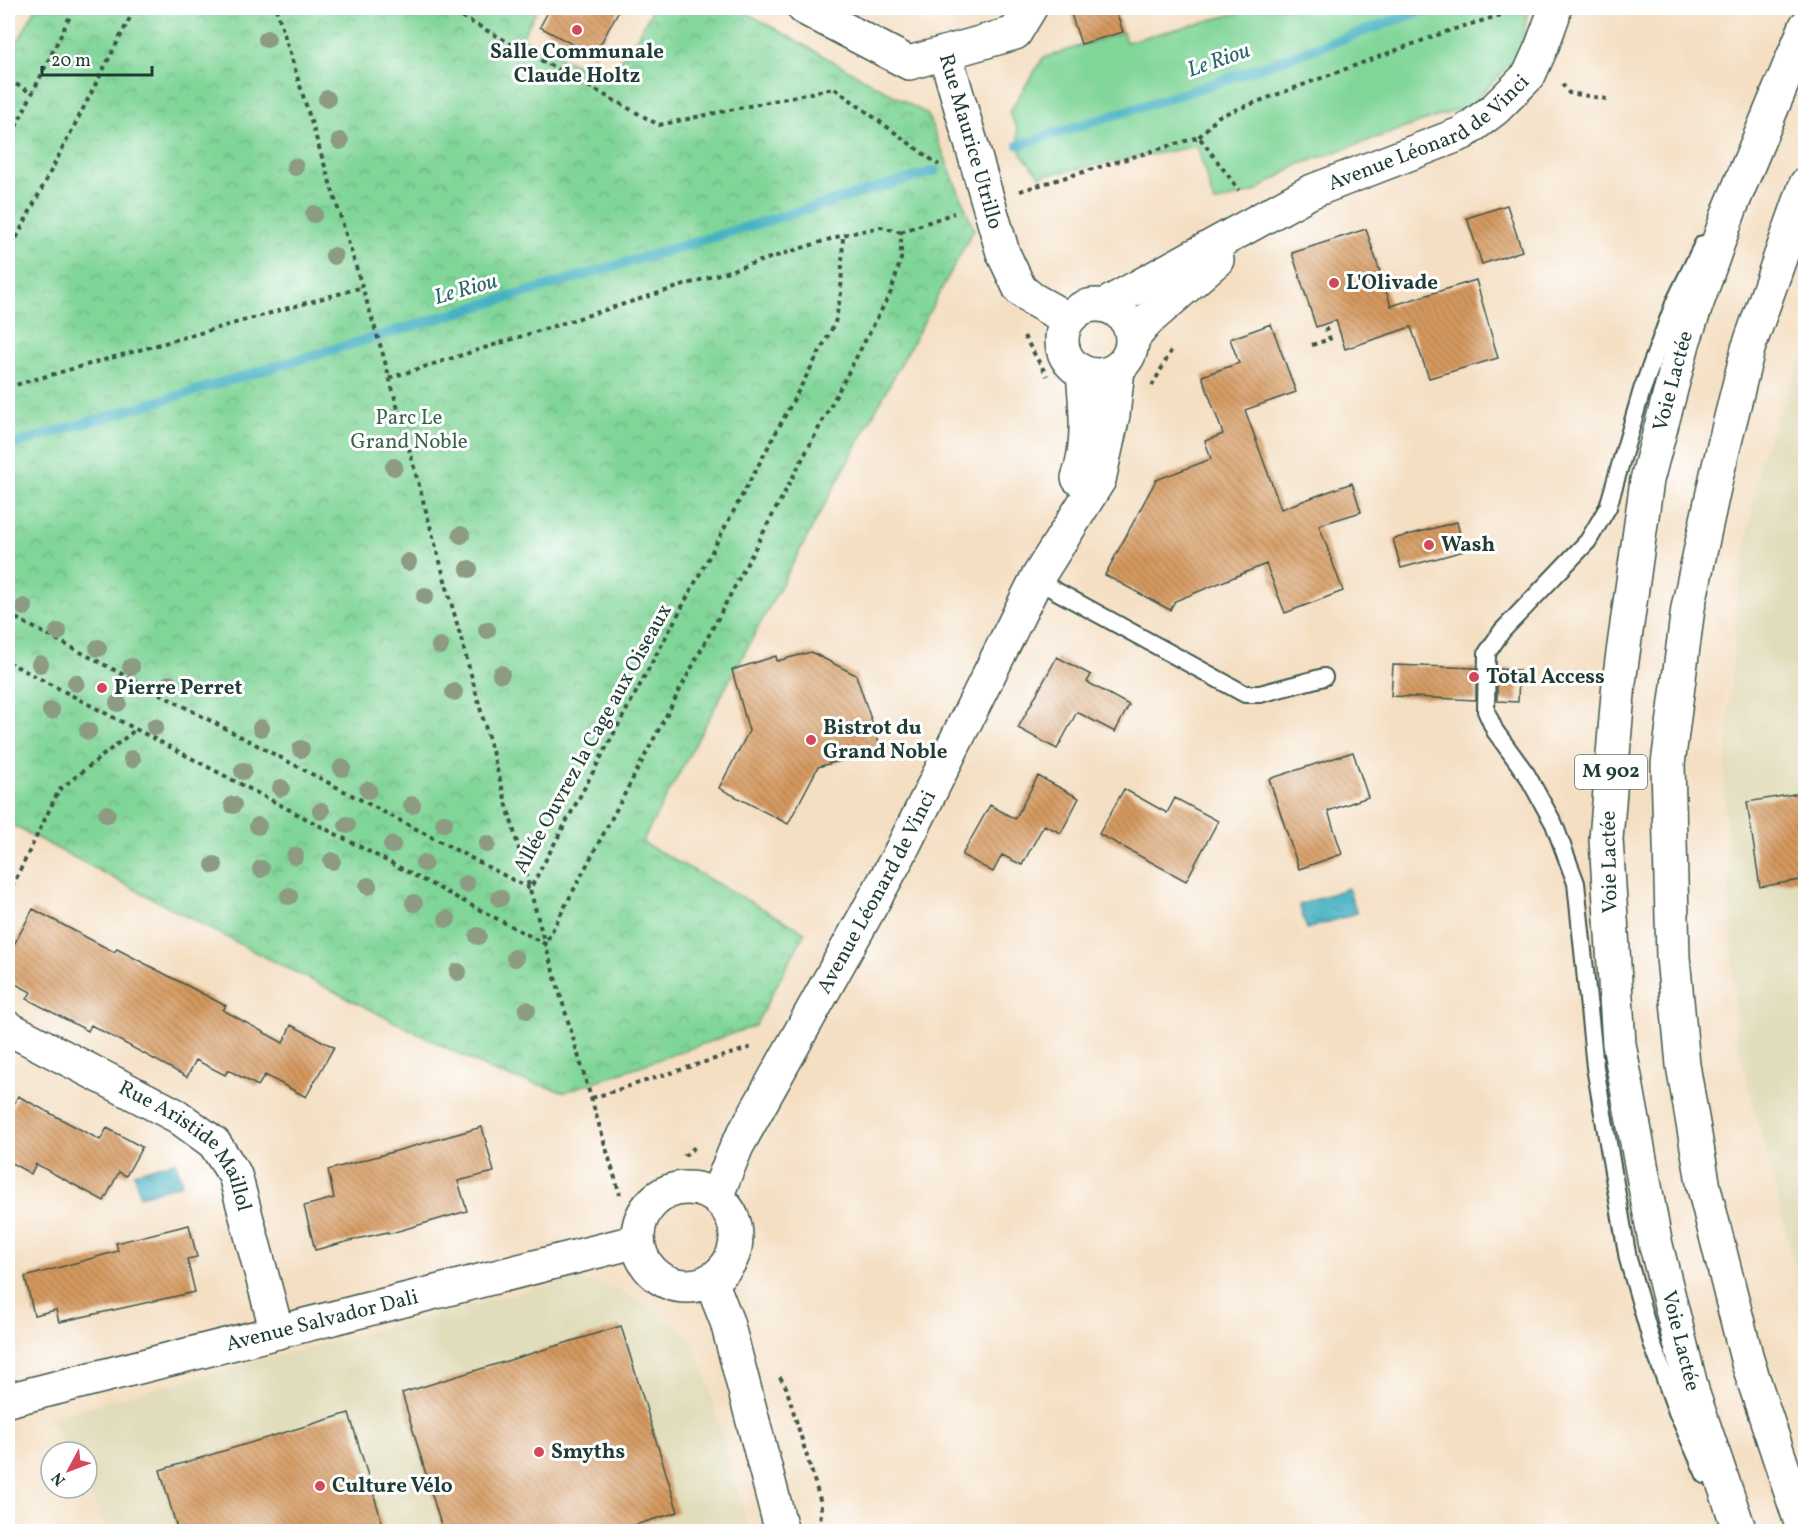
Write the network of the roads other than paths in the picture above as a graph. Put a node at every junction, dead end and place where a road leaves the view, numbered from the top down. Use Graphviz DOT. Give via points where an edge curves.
graph roads {
  1 [pos="804,8"];
  2 [pos="1030,8"];
  3 [pos="1554,8"];
  4 [pos="1806,27"];
  5 [pos="945,53"];
  6 [pos="1788,68"];
  7 [pos="1806,184"];
  8 [pos="1261,221"];
  9 [pos="1105,305"];
  10 [pos="1068,319"];
  11 [pos="1133,338"];
  12 [pos="1118,369"];
  13 [pos="1083,372"];
  14 [pos="1044,566"];
  15 [pos="1323,677"];
  16 [pos="8,1028"];
  17 [pos="716,1197"];
  18 [pos="638,1241"];
  19 [pos="711,1281"];
  20 [pos="277,1332"];
  21 [pos="8,1400"];
  22 [pos="782,1532"];
  23 [pos="1730,1532"];
  24 [pos="1740,1532"];
  25 [pos="1804,1532"];
  1 -- 5 [label="main road, Rue Maurice Utrillo" via="909,63"];
  2 -- 5 [label="main road" via="1015,33"];
  3 -- 8 [label="main road, Avenue Léonard de Vinci" via="1529,75 1495,109 1463,133 1336,180"];
  4 -- 6 [label="main road, Voie Lactée / M 902"];
  5 -- 10 [label="main road, Rue Maurice Utrillo" via="1003,253 1020,289"];
  6 -- 23 [label="lane" via="1675,301 1642,390 1608,507 1588,541 1510,622 1487,653 1486,711 1554,824 1576,883 1604,1130 1631,1270 1677,1412"];
  6 -- 24 [label="main road, Voie Lactée / M 902" via="1730,208 1684,340 1647,480 1619,682 1606,839 1619,1044 1655,1241 1693,1394"];
  7 -- 25 [label="main road, M 902" via="1748,349 1717,474 1688,608 1668,764 1672,957 1683,1065 1704,1188 1748,1363"];
  8 -- 9 [label="main road, Avenue Léonard de Vinci"];
  8 -- 11 [label="main road, Avenue Léonard de Vinci" via="1148,320"];
  9 -- 10 [label="main road" via="1091,304"];
  9 -- 11 [label="main road" via="1124,317"];
  10 -- 13 [label="main road" via="1062,343 1065,355"];
  11 -- 12 [label="main road" via="1131,350"];
  12 -- 13 [label="main road" via="1107,374"];
  12 -- 14 [label="main road, Avenue Léonard de Vinci" via="1113,415 1098,480"];
  13 -- 14 [label="main road, Avenue Léonard de Vinci" via="1087,414 1083,465"];
  14 -- 15 [label="lane" via="1245,694 1260,694"];
  14 -- 17 [label="main road, Avenue Léonard de Vinci" via="899,855 737,1146"];
  16 -- 20 [label="main road, Rue Aristide Maillol" via="177,1116 214,1143 235,1175"];
  17 -- 18 [label="main road" via="692,1188 661,1195 643,1215"];
  17 -- 19 [label="main road" via="733,1218 736,1243 732,1258"];
  18 -- 19 [label="main road" via="646,1265 662,1280 682,1286"];
  18 -- 20 [label="main road, Avenue Salvador Dali"];
  19 -- 22 [label="main road" via="727,1322"];
  20 -- 21 [label="main road, Avenue Salvador Dali"];
}
